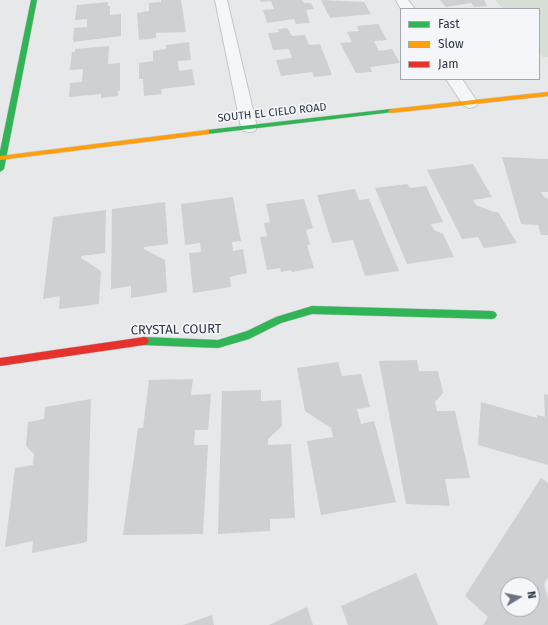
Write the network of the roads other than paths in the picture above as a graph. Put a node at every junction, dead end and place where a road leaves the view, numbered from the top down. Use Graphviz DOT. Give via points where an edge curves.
graph roads {
  1 [pos="34,0"];
  2 [pos="221,0"];
  3 [pos="455,80"];
  4 [pos="548,94"];
  5 [pos="470,103"];
  6 [pos="249,127"];
  7 [pos="1,158"];
  8 [pos="0,169"];
  9 [pos="492,315"];
  10 [pos="0,362"];
  1 -- 7 [label="street"];
  2 -- 6 [label="street"];
  3 -- 5 [label="street"];
  4 -- 5 [label="street, SOUTH EL CIELO ROAD"];
  5 -- 6 [label="street, SOUTH EL CIELO ROAD"];
  6 -- 7 [label="street, SOUTH EL CIELO ROAD"];
  7 -- 8 [label="street"];
  9 -- 10 [label="street, CRYSTAL COURT" via="312,310 279,320 249,335 218,344 142,341"];
}
